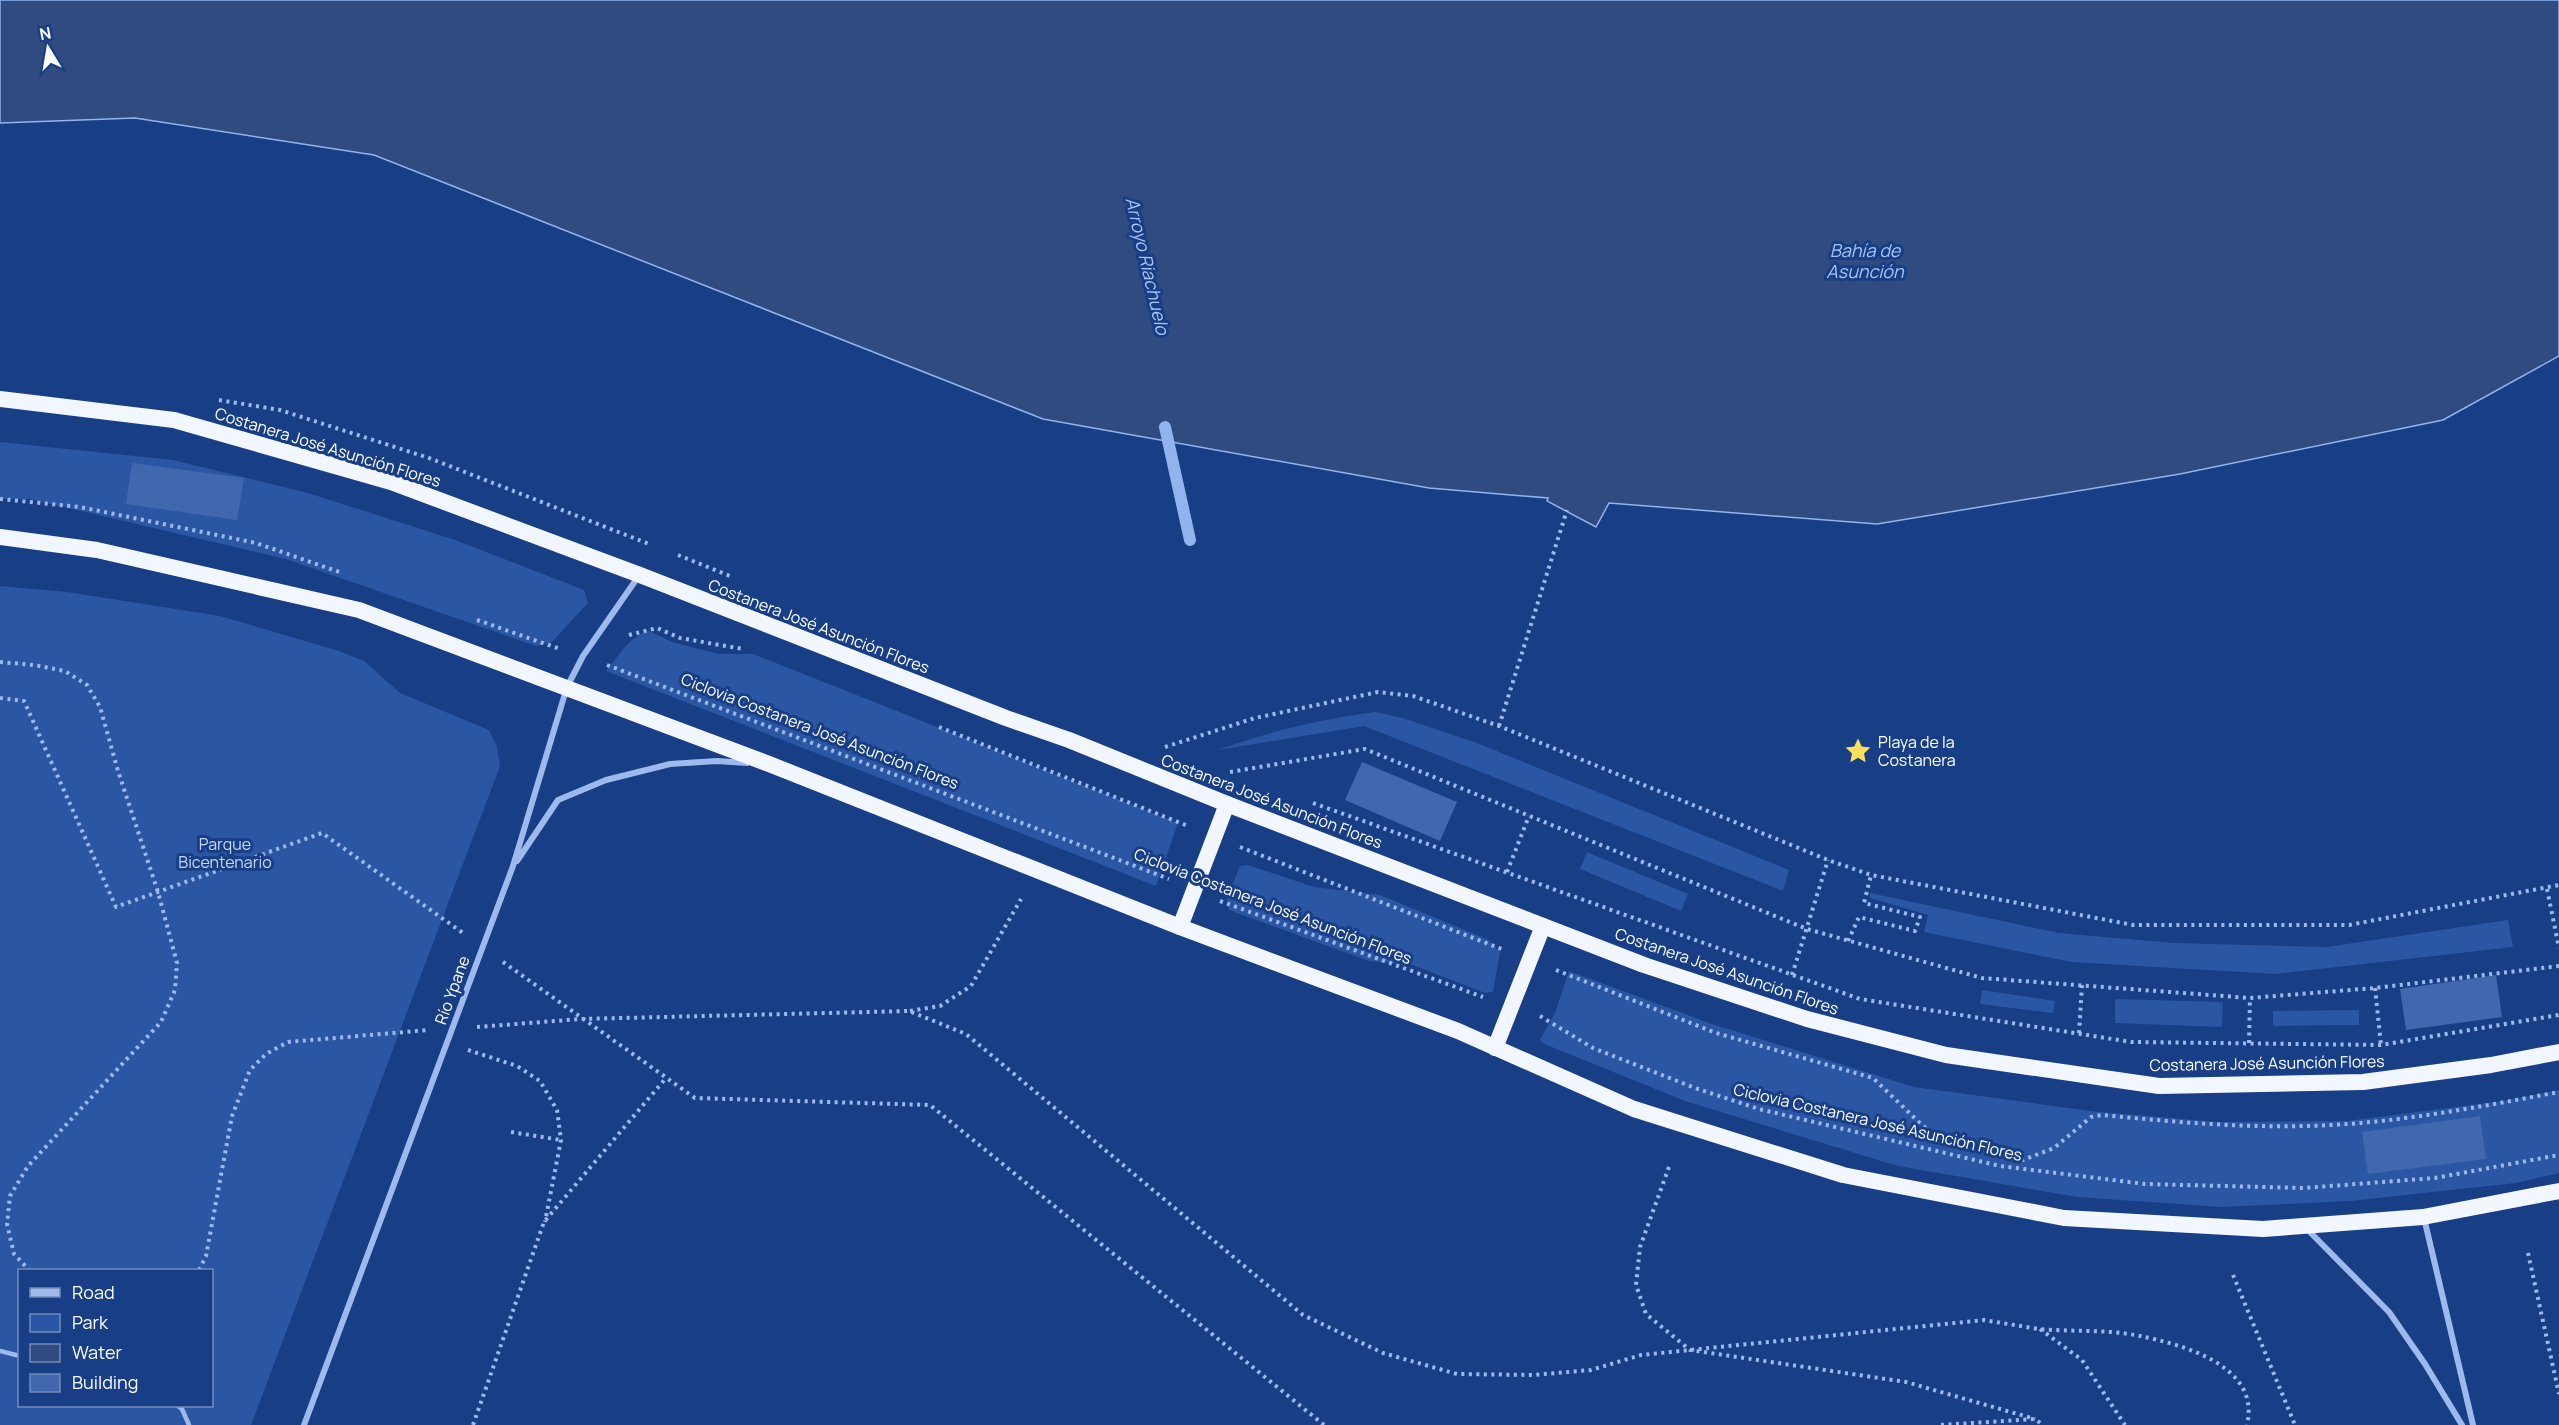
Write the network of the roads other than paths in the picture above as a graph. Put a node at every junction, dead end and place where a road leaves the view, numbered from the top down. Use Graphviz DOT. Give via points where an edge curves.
graph roads {
  1 [pos="0,399"];
  2 [pos="0,537"];
  3 [pos="640,574"];
  4 [pos="567,687"];
  5 [pos="768,764"];
  6 [pos="1227,804"];
  7 [pos="513,866"];
  8 [pos="1543,926"];
  9 [pos="1180,927"];
  10 [pos="1495,1048"];
  11 [pos="2559,1052"];
  12 [pos="2559,1191"];
  13 [pos="2424,1217"];
  14 [pos="2303,1226"];
  15 [pos="0,1351"];
  16 [pos="18,1356"];
  17 [pos="179,1407"];
  18 [pos="189,1425"];
  19 [pos="304,1425"];
  20 [pos="2462,1425"];
  21 [pos="2473,1425"];
  1 -- 3 [label="highway, Costanera José Asunción Flores" via="174,420 391,482"];
  2 -- 4 [label="highway" via="97,550 359,610"];
  3 -- 4 [label="street, Río Ypane" via="583,656"];
  3 -- 6 [label="highway, Costanera José Asunción Flores"];
  4 -- 5 [label="highway"];
  4 -- 7 [label="street, Río Ypane"];
  5 -- 7 [label="street" via="670,764 606,780 558,800"];
  5 -- 9 [label="highway"];
  6 -- 8 [label="highway, Costanera José Asunción Flores"];
  6 -- 9 [label="highway"];
  7 -- 19 [label="street, Río Ypane"];
  8 -- 10 [label="highway"];
  8 -- 11 [label="highway, Costanera José Asunción Flores" via="1644,965 1830,1025 1946,1055 2159,1086 2363,1082"];
  9 -- 10 [label="highway"];
  10 -- 14 [label="highway" via="1635,1109 1843,1175 2064,1218 2263,1229"];
  12 -- 13 [label="highway"];
  13 -- 14 [label="highway"];
  13 -- 21 [label="street"];
  14 -- 20 [label="street" via="2389,1312"];
  15 -- 16 [label="lane"];
  17 -- 18 [label="lane"];
}
